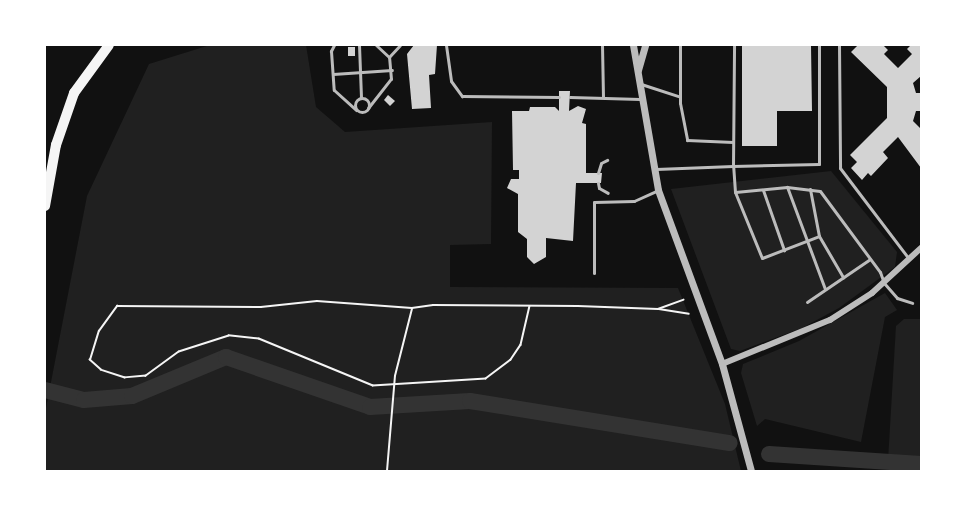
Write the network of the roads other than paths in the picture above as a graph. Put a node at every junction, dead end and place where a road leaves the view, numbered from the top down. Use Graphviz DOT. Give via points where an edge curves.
graph roads {
  1 [pos="109,45"];
  2 [pos="334,45"];
  3 [pos="359,45"];
  4 [pos="376,45"];
  5 [pos="400,45"];
  6 [pos="446,45"];
  7 [pos="602,45"];
  8 [pos="633,45"];
  9 [pos="645,45"];
  10 [pos="680,45"];
  11 [pos="734,45"];
  12 [pos="819,45"];
  13 [pos="839,45"];
  14 [pos="389,57"];
  15 [pos="392,70"];
  16 [pos="638,70"];
  17 [pos="360,72"];
  18 [pos="333,74"];
  19 [pos="639,83"];
  20 [pos="679,96"];
  21 [pos="559,97"];
  22 [pos="570,97"];
  23 [pos="361,98"];
  24 [pos="603,98"];
  25 [pos="640,99"];
  26 [pos="368,108"];
  27 [pos="356,110"];
  28 [pos="733,142"];
  29 [pos="607,160"];
  30 [pos="733,166"];
  31 [pos="654,170"];
  32 [pos="598,173"];
  33 [pos="598,183"];
  34 [pos="787,187"];
  35 [pos="810,189"];
  36 [pos="658,190"];
  37 [pos="763,190"];
  38 [pos="735,192"];
  39 [pos="608,193"];
  40 [pos="45,206"];
  41 [pos="819,236"];
  42 [pos="808,243"];
  43 [pos="921,248"];
  44 [pos="784,251"];
  45 [pos="870,258"];
  46 [pos="910,260"];
  47 [pos="594,273"];
  48 [pos="843,277"];
  49 [pos="884,283"];
  50 [pos="825,289"];
  51 [pos="807,302"];
  52 [pos="912,303"];
  53 [pos="722,364"];
  54 [pos="751,471"];
  1 -- 40 [label="highway" via="74,93 56,145"];
  2 -- 18 [label="lane"];
  3 -- 17 [label="lane"];
  4 -- 14 [label="lane"];
  5 -- 14 [label="lane"];
  6 -- 21 [label="lane" via="451,81 462,96"];
  7 -- 24 [label="lane"];
  8 -- 16 [label="street"];
  9 -- 16 [label="street"];
  10 -- 20 [label="lane"];
  11 -- 28 [label="lane"];
  12 -- 30 [label="lane" via="819,164"];
  13 -- 46 [label="lane" via="840,168"];
  14 -- 15 [label="lane"];
  15 -- 17 [label="lane"];
  15 -- 26 [label="lane" via="391,80"];
  16 -- 19 [label="street"];
  17 -- 18 [label="lane"];
  17 -- 23 [label="lane"];
  18 -- 27 [label="lane" via="334,90"];
  19 -- 20 [label="lane"];
  19 -- 25 [label="street"];
  20 -- 28 [label="lane" via="687,140"];
  22 -- 24 [label="lane"];
  23 -- 26 [label="lane" via="368,101"];
  23 -- 27 [label="lane" via="355,104"];
  24 -- 25 [label="lane"];
  25 -- 31 [label="street"];
  26 -- 27 [label="lane" via="363,112"];
  28 -- 30 [label="lane"];
  29 -- 32 [label="lane"];
  30 -- 31 [label="lane"];
  30 -- 38 [label="lane"];
  31 -- 36 [label="street"];
  33 -- 39 [label="lane" via="598,188"];
  34 -- 35 [label="lane"];
  34 -- 37 [label="lane"];
  34 -- 42 [label="lane"];
  35 -- 41 [label="lane"];
  35 -- 45 [label="lane" via="820,190"];
  36 -- 47 [label="lane" via="634,201 594,202"];
  36 -- 53 [label="street"];
  37 -- 38 [label="lane"];
  37 -- 44 [label="lane"];
  38 -- 44 [label="lane" via="762,258"];
  41 -- 42 [label="lane"];
  41 -- 48 [label="lane"];
  42 -- 44 [label="lane"];
  42 -- 50 [label="lane"];
  43 -- 46 [label="street"];
  45 -- 48 [label="lane"];
  45 -- 49 [label="lane"];
  46 -- 49 [label="street"];
  48 -- 50 [label="lane"];
  49 -- 52 [label="lane" via="897,297"];
  49 -- 53 [label="street" via="830,320"];
  50 -- 51 [label="lane"];
  53 -- 54 [label="street"];
}
